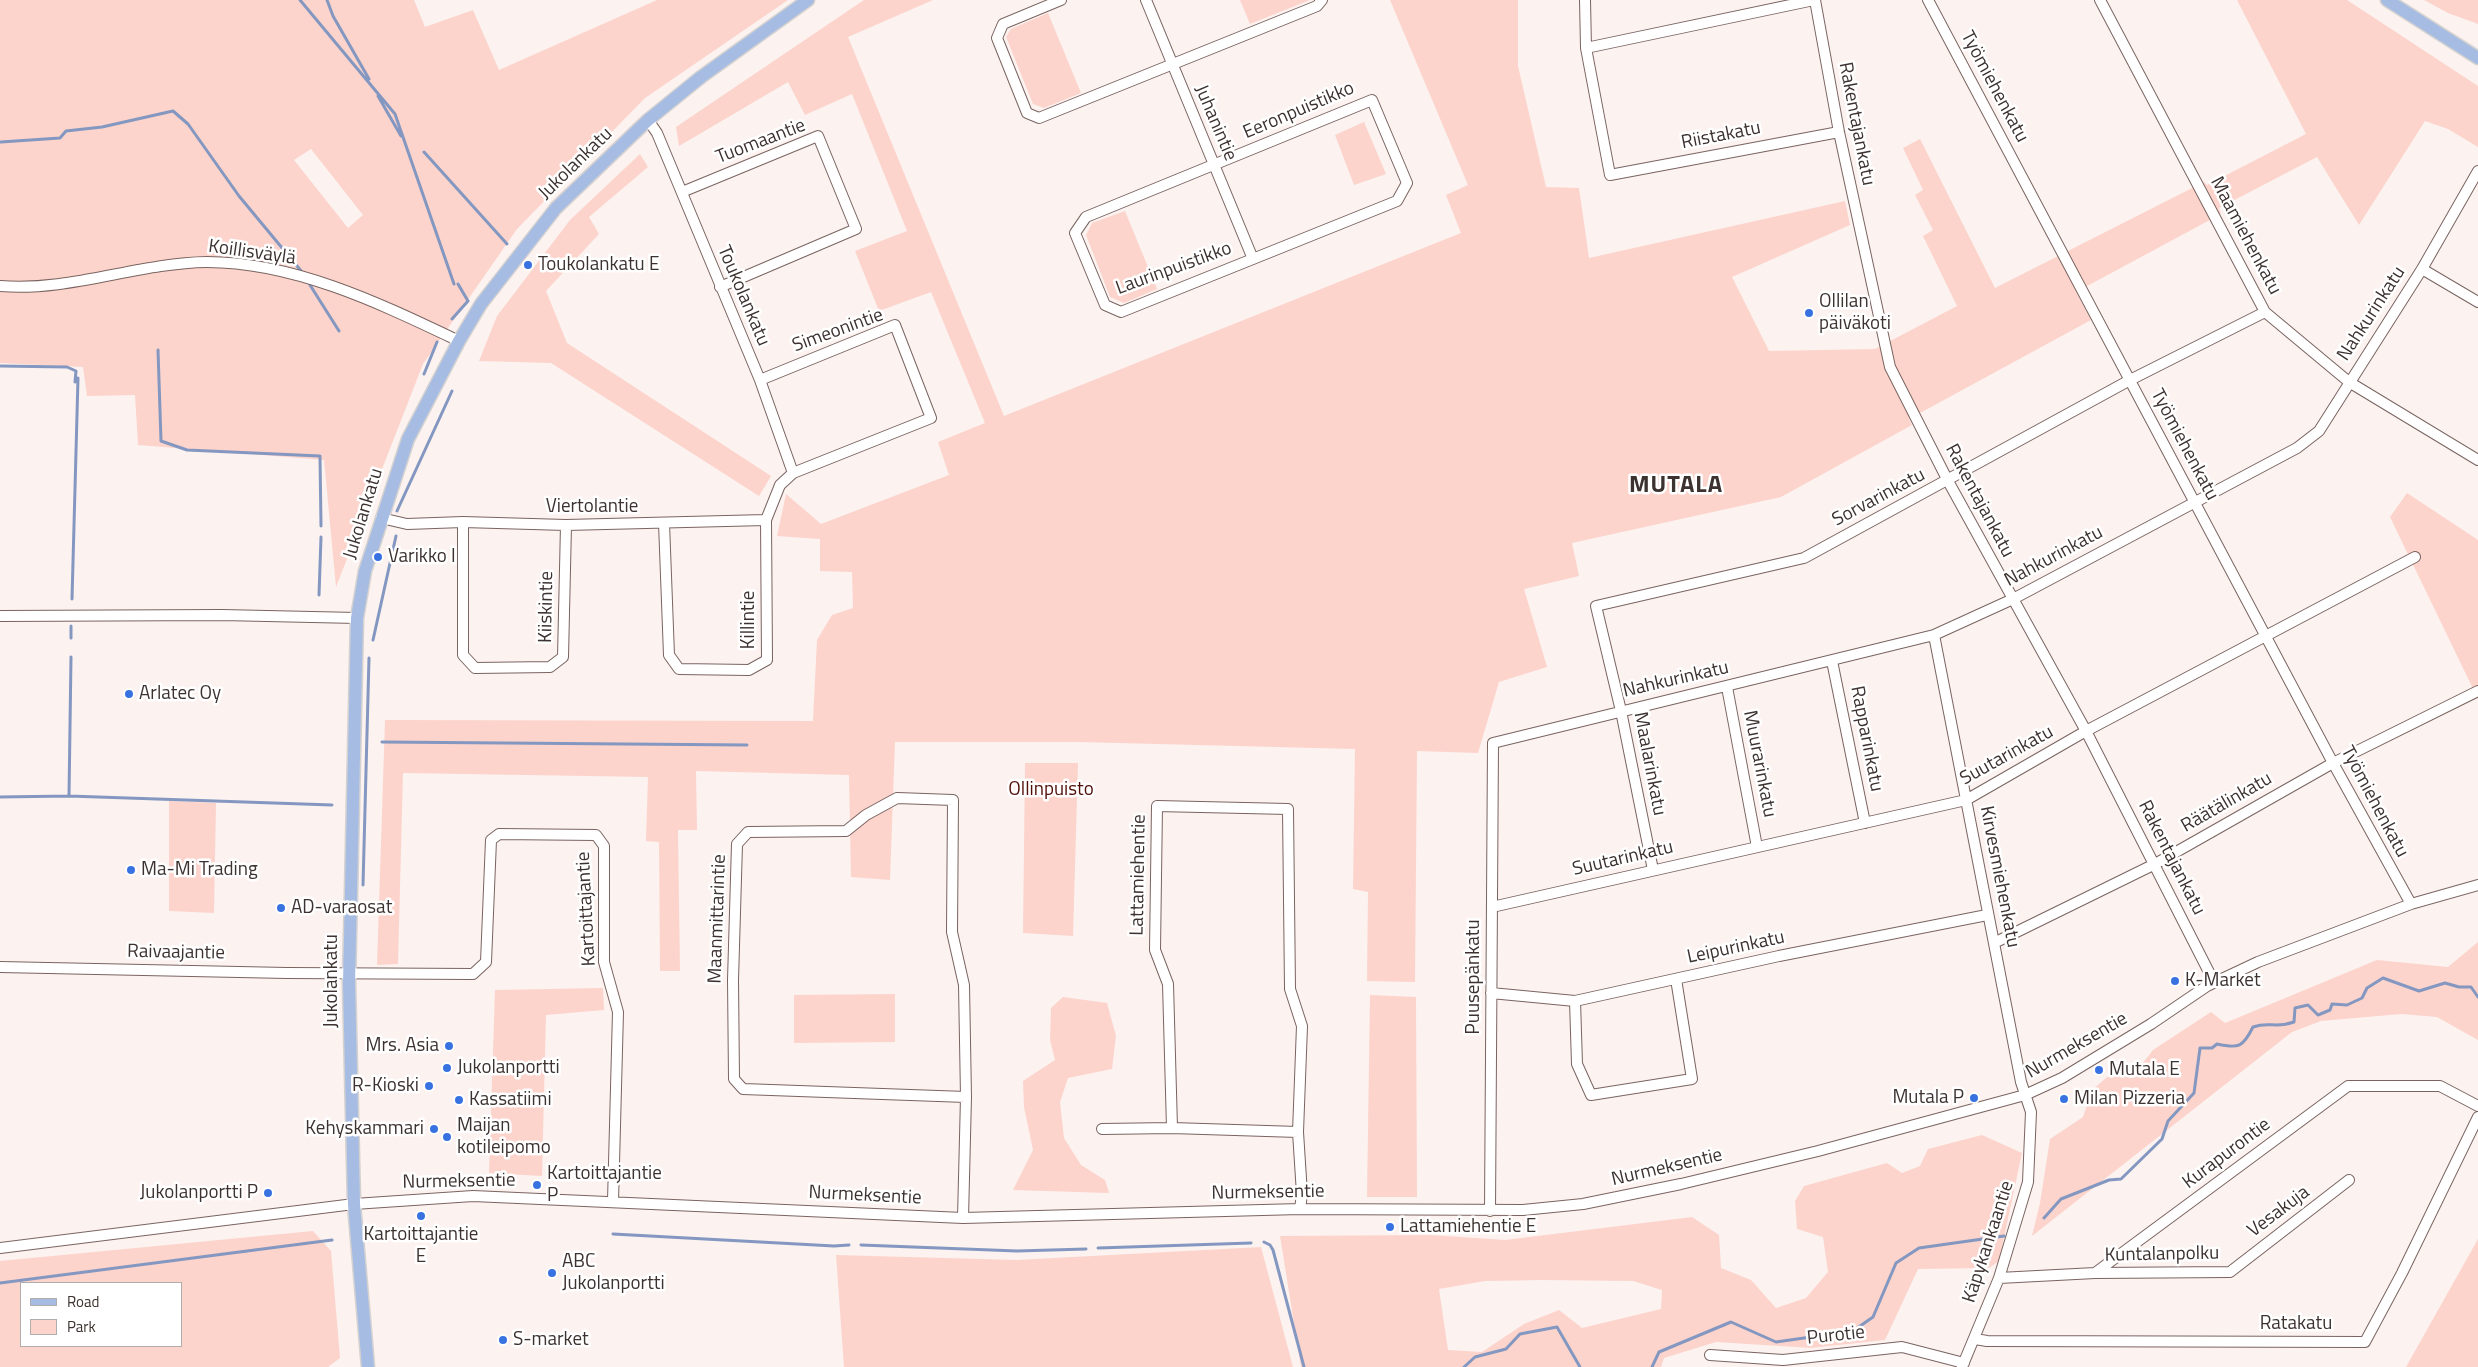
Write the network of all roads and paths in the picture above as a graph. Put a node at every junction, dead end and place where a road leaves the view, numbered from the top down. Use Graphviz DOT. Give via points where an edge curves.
graph roads {
  1 [pos="808,0"];
  2 [pos="1061,0"];
  3 [pos="1146,0"];
  4 [pos="1322,0"];
  5 [pos="1585,0"];
  6 [pos="1814,0"];
  7 [pos="1928,0"];
  8 [pos="2100,0"];
  9 [pos="2387,0"];
  10 [pos="1586,48"];
  11 [pos="2478,48"];
  12 [pos="2478,58"];
  13 [pos="1173,66"];
  14 [pos="648,120"];
  15 [pos="1839,132"];
  16 [pos="1214,166"];
  17 [pos="2478,171"];
  18 [pos="682,192"];
  19 [pos="1253,258"];
  20 [pos="2422,269"];
  21 [pos="0,286"];
  22 [pos="720,287"];
  23 [pos="2478,302"];
  24 [pos="2265,312"];
  25 [pos="459,341"];
  26 [pos="760,380"];
  27 [pos="2130,380"];
  28 [pos="2349,382"];
  29 [pos="2478,460"];
  30 [pos="793,473"];
  31 [pos="1948,481"];
  32 [pos="2194,502"];
  33 [pos="381,518"];
  34 [pos="766,520"];
  35 [pos="463,522"];
  36 [pos="664,523"];
  37 [pos="566,525"];
  38 [pos="2415,557"];
  39 [pos="2013,599"];
  40 [pos="1596,606"];
  41 [pos="0,616"];
  42 [pos="358,618"];
  43 [pos="1934,635"];
  44 [pos="2267,637"];
  45 [pos="1832,661"];
  46 [pos="1727,687"];
  47 [pos="2478,692"];
  48 [pos="1621,711"];
  49 [pos="2086,731"];
  50 [pos="1493,744"];
  51 [pos="2333,763"];
  52 [pos="1966,800"];
  53 [pos="1865,823"];
  54 [pos="1757,847"];
  55 [pos="2155,864"];
  56 [pos="1652,870"];
  57 [pos="2478,885"];
  58 [pos="2411,904"];
  59 [pos="1492,907"];
  60 [pos="1987,915"];
  61 [pos="1994,943"];
  62 [pos="0,967"];
  63 [pos="351,972"];
  64 [pos="1676,979"];
  65 [pos="2214,982"];
  66 [pos="1491,993"];
  67 [pos="1575,1001"];
  68 [pos="2025,1095"];
  69 [pos="966,1097"];
  70 [pos="2478,1106"];
  71 [pos="2478,1117"];
  72 [pos="1172,1128"];
  73 [pos="1102,1129"];
  74 [pos="1298,1132"];
  75 [pos="2349,1180"];
  76 [pos="613,1201"];
  77 [pos="354,1204"];
  78 [pos="1300,1209"];
  79 [pos="1490,1211"];
  80 [pos="963,1218"];
  81 [pos="0,1248"];
  82 [pos="2230,1272"];
  83 [pos="2095,1273"];
  84 [pos="1999,1278"];
  85 [pos="1975,1339"];
  86 [pos="1710,1355"];
  87 [pos="1963,1365"];
  88 [pos="368,1367"];
  1 -- 14 [label="main road, Jukolankatu"];
  2 -- 13 [label="street" via="1003,24 997,38 1027,113 1039,118"];
  3 -- 13 [label="street, Juhanintie"];
  4 -- 13 [label="street" via="1317,6"];
  5 -- 10 [label="street"];
  6 -- 10 [label="street"];
  6 -- 15 [label="street, Rakentajankatu"];
  7 -- 27 [label="street, Työmiehenkatu"];
  8 -- 24 [label="street, Maamiehenkatu"];
  9 -- 11 [label="main road"];
  9 -- 12 [label="main road"];
  10 -- 15 [label="street, Riistakatu" via="1610,175"];
  13 -- 16 [label="street, Juhanintie"];
  14 -- 18 [label="street, Toukolankatu" via="657,133"];
  14 -- 25 [label="main road, Jukolankatu" via="556,208 481,304"];
  15 -- 31 [label="street, Rakentajankatu" via="1890,367"];
  16 -- 19 [label="street, Juhanintie"];
  16 -- 19 [label="street, Laurinpuistikko" via="1086,217 1075,233 1105,305 1121,312"];
  16 -- 19 [label="street, Eeronpuistikko" via="1372,100 1407,183 1397,201"];
  17 -- 20 [label="street, Nahkurinkatu"];
  18 -- 22 [label="street, Toukolankatu"];
  18 -- 22 [label="street, Tuomaantie" via="818,136 856,229"];
  20 -- 23 [label="street"];
  20 -- 28 [label="street, Nahkurinkatu"];
  21 -- 25 [label="street, Koillisväylä" via="18,288 80,281 207,262 257,267 355,295"];
  22 -- 26 [label="street, Toukolankatu"];
  24 -- 27 [label="street, Sorvarinkatu"];
  24 -- 28 [label="street, Maamiehenkatu"];
  25 -- 33 [label="main road, Jukolankatu" via="408,439"];
  26 -- 30 [label="street, Toukolankatu"];
  26 -- 30 [label="street, Simeonintie" via="895,325 931,418"];
  27 -- 31 [label="street, Sorvarinkatu"];
  27 -- 32 [label="street, Työmiehenkatu"];
  28 -- 29 [label="street, Maamiehenkatu"];
  28 -- 32 [label="street, Nahkurinkatu" via="2319,431 2297,448"];
  30 -- 34 [label="street" via="780,485"];
  31 -- 39 [label="street, Rakentajankatu"];
  31 -- 40 [label="street, Sorvarinkatu" via="1804,558"];
  32 -- 39 [label="street, Nahkurinkatu"];
  32 -- 44 [label="street, Työmiehenkatu"];
  33 -- 35 [label="street, Viertolantie" via="408,524"];
  33 -- 42 [label="main road, Jukolankatu" via="365,571"];
  34 -- 36 [label="street, Viertolantie"];
  34 -- 36 [label="street, Killintie" via="767,660 749,670 679,668 669,655"];
  35 -- 37 [label="street, Viertolantie"];
  35 -- 37 [label="street, Kiiskintie" via="463,655 475,668 550,667 563,657"];
  36 -- 37 [label="street, Viertolantie"];
  38 -- 44 [label="street, Suutarinkatu"];
  39 -- 43 [label="street, Nahkurinkatu"];
  39 -- 49 [label="street, Rakentajankatu"];
  40 -- 48 [label="street, Maalarinkatu"];
  41 -- 42 [label="street" via="222,614"];
  42 -- 63 [label="main road, Jukolankatu"];
  43 -- 45 [label="street, Nahkurinkatu"];
  43 -- 52 [label="street, Kirvesmiehenkatu"];
  44 -- 49 [label="street, Suutarinkatu"];
  44 -- 51 [label="street, Työmiehenkatu"];
  45 -- 46 [label="street, Nahkurinkatu"];
  45 -- 53 [label="street, Rapparinkatu"];
  46 -- 48 [label="street, Nahkurinkatu"];
  46 -- 54 [label="street, Muurarinkatu"];
  47 -- 51 [label="street, Räätälinkatu"];
  48 -- 50 [label="street, Nahkurinkatu"];
  48 -- 56 [label="street, Maalarinkatu"];
  49 -- 52 [label="street, Suutarinkatu"];
  49 -- 55 [label="street, Rakentajankatu"];
  50 -- 59 [label="street, Puusepänkatu"];
  51 -- 55 [label="street, Räätälinkatu"];
  51 -- 58 [label="street, Työmiehenkatu"];
  52 -- 53 [label="street, Suutarinkatu"];
  52 -- 60 [label="street, Kirvesmiehenkatu"];
  53 -- 54 [label="street, Suutarinkatu"];
  54 -- 56 [label="street, Suutarinkatu"];
  55 -- 61 [label="street, Räätälinkatu"];
  55 -- 65 [label="street, Rakentajankatu"];
  56 -- 59 [label="street, Suutarinkatu"];
  57 -- 58 [label="street, Nurmeksentie"];
  58 -- 65 [label="street, Nurmeksentie"];
  59 -- 66 [label="street, Puusepänkatu"];
  60 -- 61 [label="street, Kirvesmiehenkatu"];
  60 -- 64 [label="street, Leipurinkatu"];
  61 -- 68 [label="street, Kirvesmiehenkatu"];
  62 -- 63 [label="street, Raivaajantie"];
  63 -- 76 [label="street, Kartoittajantie" via="473,974 486,962 491,840 499,834 596,835 604,846 604,962 618,1012"];
  63 -- 77 [label="main road, Jukolankatu"];
  64 -- 67 [label="street, Leipurinkatu"];
  64 -- 67 [label="street" via="1692,1079 1591,1095 1577,1064"];
  65 -- 68 [label="street, Nurmeksentie" via="2062,1078"];
  66 -- 67 [label="street, Leipurinkatu"];
  66 -- 79 [label="street, Puusepänkatu"];
  68 -- 79 [label="street, Nurmeksentie" via="1818,1151 1613,1199 1556,1208"];
  68 -- 84 [label="street, Käpykankaantie" via="2030,1112 2028,1182"];
  69 -- 69 [label="street, Maanmittarintie" via="964,985 952,932 953,800 896,798 846,831 748,832 737,844 734,1079 743,1089"];
  69 -- 80 [label="street, Maanmittarintie"];
  70 -- 83 [label="street, Kurapurontie" via="2440,1086 2348,1086"];
  71 -- 85 [label="street, Ratakatu" via="2365,1342"];
  72 -- 73 [label="street"];
  72 -- 74 [label="street"];
  72 -- 74 [label="street, Lattamiehentie" via="1168,984 1155,950 1157,806 1288,808 1290,989 1302,1026"];
  74 -- 78 [label="street, Lattamiehentie"];
  75 -- 82 [label="street, Vesakuja"];
  76 -- 77 [label="street, Nurmeksentie" via="473,1196"];
  76 -- 80 [label="street, Nurmeksentie"];
  77 -- 81 [label="street, Nurmeksentie"];
  77 -- 88 [label="main road, Jukolankatu"];
  78 -- 79 [label="street, Nurmeksentie"];
  78 -- 80 [label="street, Nurmeksentie"];
  82 -- 83 [label="street, Kuntalanpolku"];
  83 -- 84 [label="street"];
  84 -- 85 [label="street, Käpykankaantie"];
  85 -- 87 [label="street, Käpykankaantie"];
  86 -- 87 [label="street, Purotie" via="1783,1360 1902,1347"];
}
